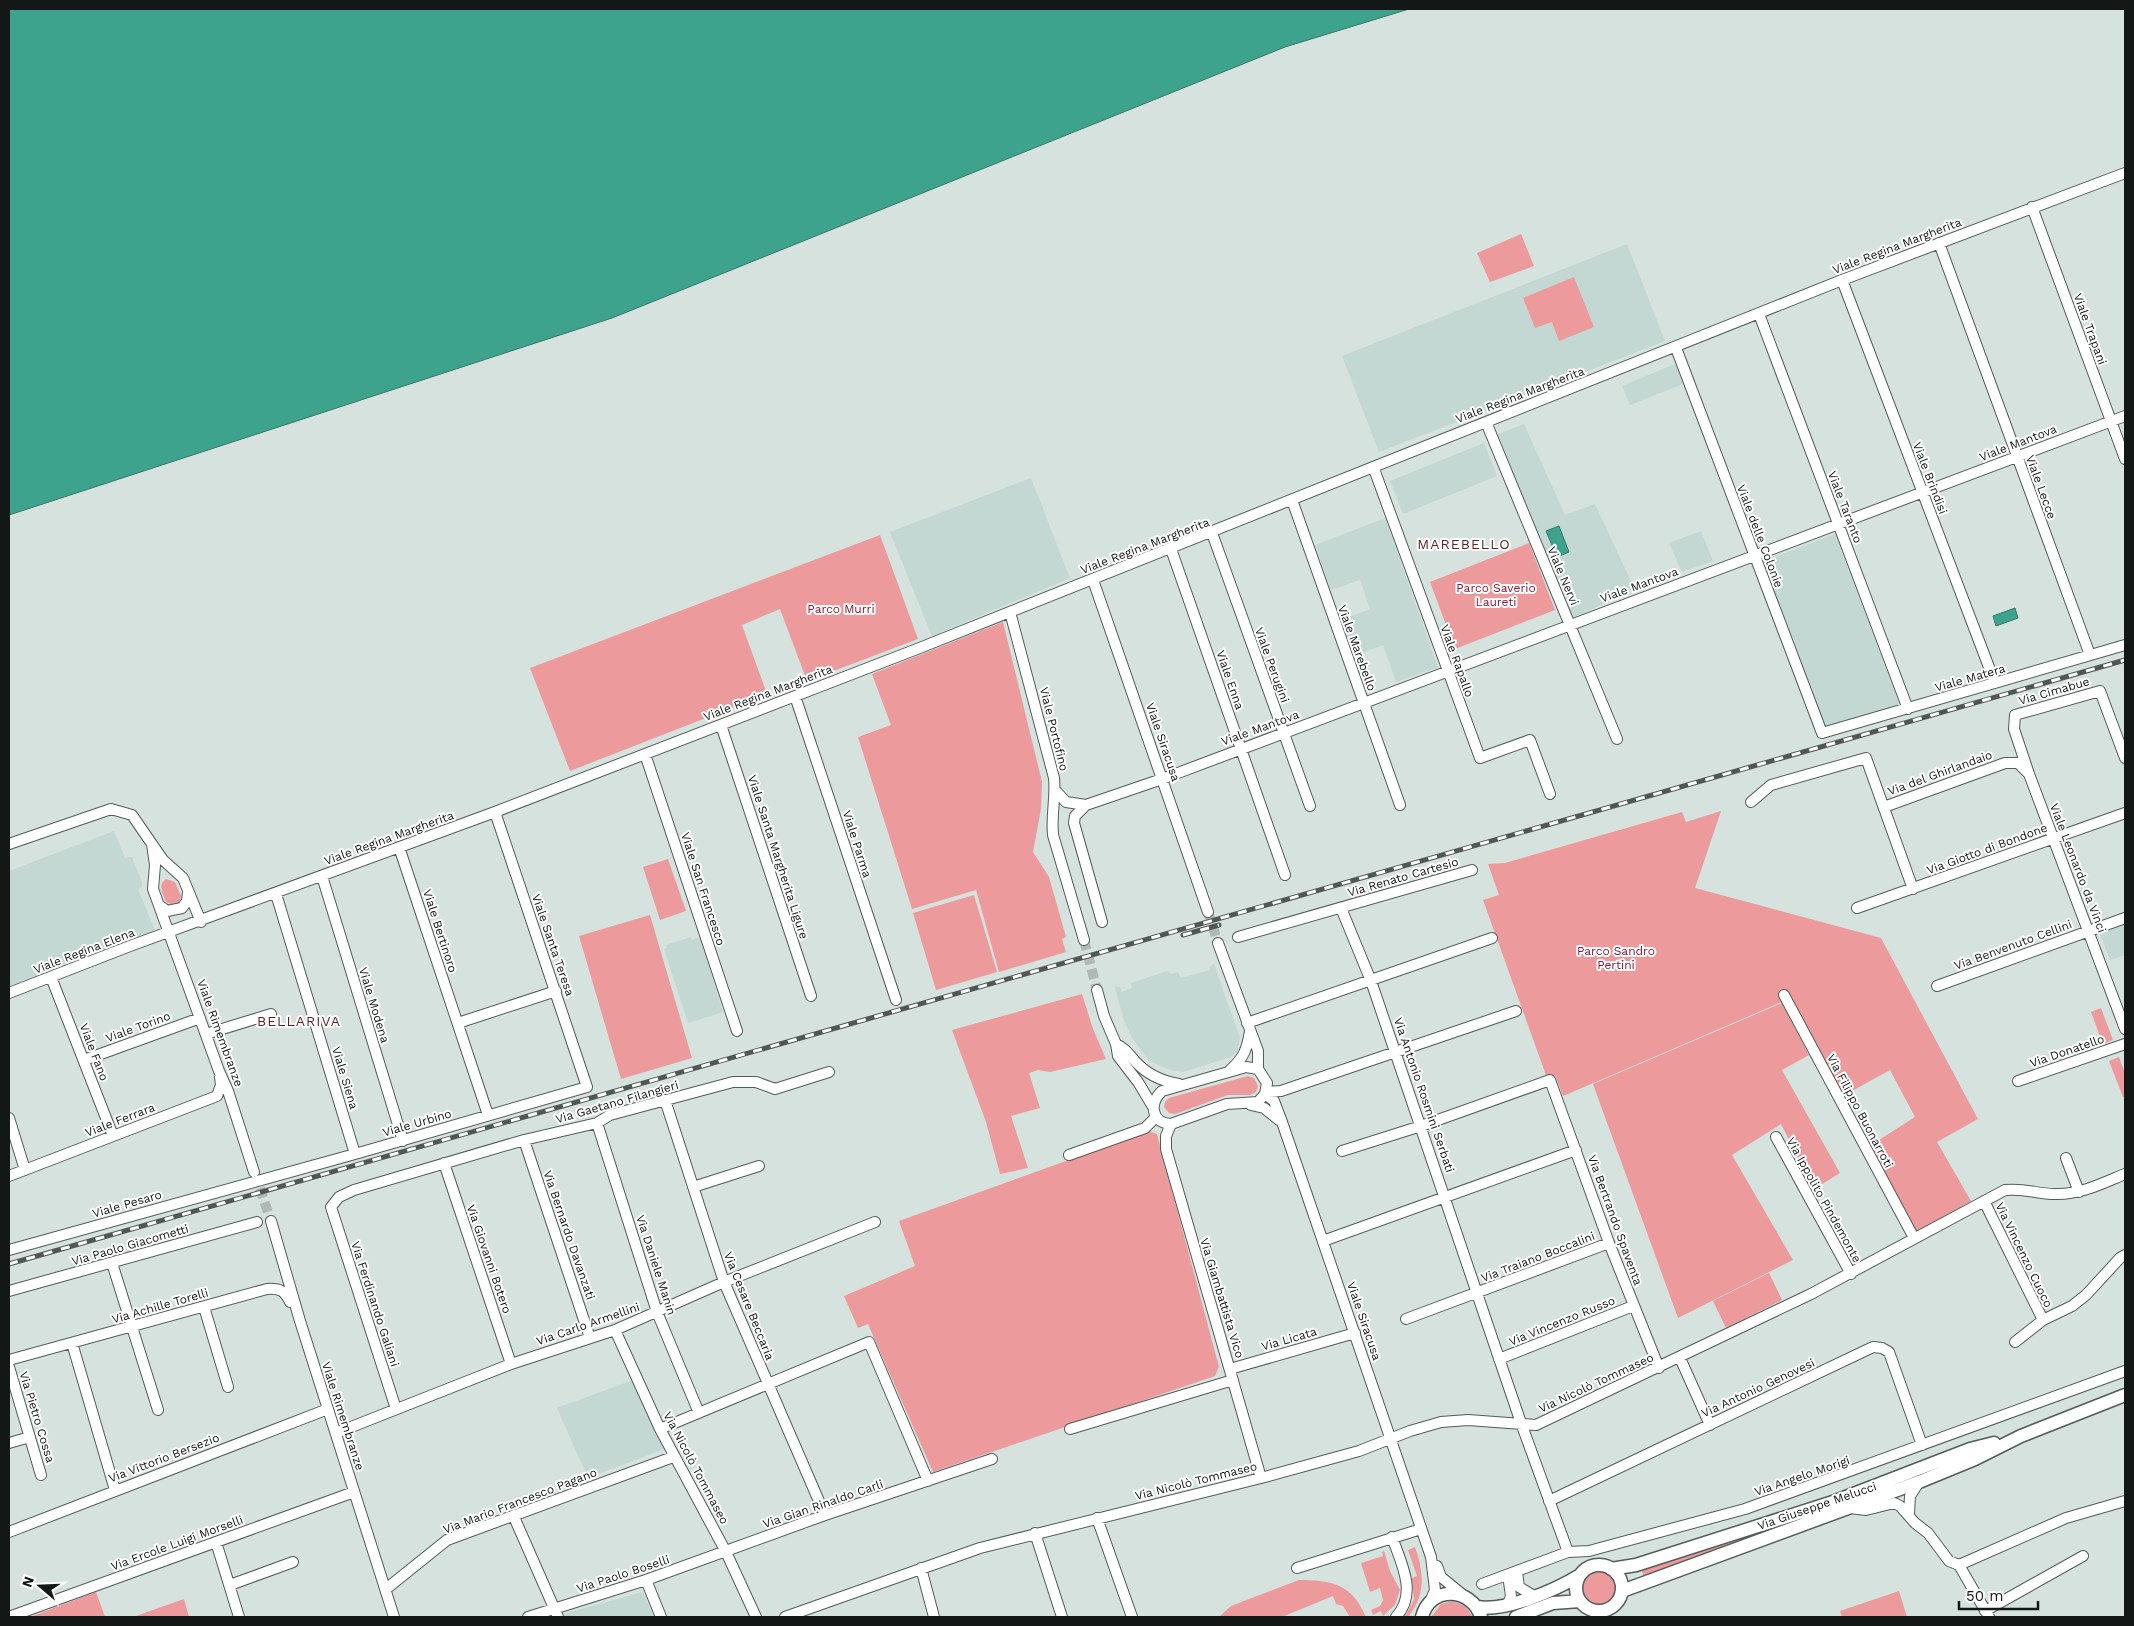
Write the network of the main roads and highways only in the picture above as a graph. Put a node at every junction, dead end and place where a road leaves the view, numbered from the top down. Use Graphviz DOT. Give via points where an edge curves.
graph roads {
  1 [pos="2124,1395"];
  2 [pos="2021,1436"];
  3 [pos="1611,1569"];
  4 [pos="1580,1575"];
  5 [pos="1622,1591"];
  6 [pos="1580,1601"];
  7 [pos="1479,1612"];
  8 [pos="1601,1614"];
  9 [pos="1422,1617"];
  10 [pos="1516,1617"];
  1 -- 2 [label="main road, Via Giuseppe Melucci"];
  2 -- 3 [label="main road, Via Giuseppe Melucci" via="1970,1449 1830,1503 1636,1565"];
  2 -- 5 [label="main road, Via Giuseppe Melucci" via="1919,1482"];
  3 -- 4 [label="main road" via="1594,1566"];
  3 -- 5 [label="main road" via="1620,1578"];
  4 -- 6 [label="main road" via="1576,1586"];
  4 -- 7 [label="main road" via="1562,1586"];
  5 -- 8 [label="main road" via="1617,1602"];
  6 -- 8 [label="main road"];
  6 -- 10 [label="main road" via="1553,1603"];
  7 -- 9 [label="main road" via="1466,1596 1447,1593 1430,1602"];
}
